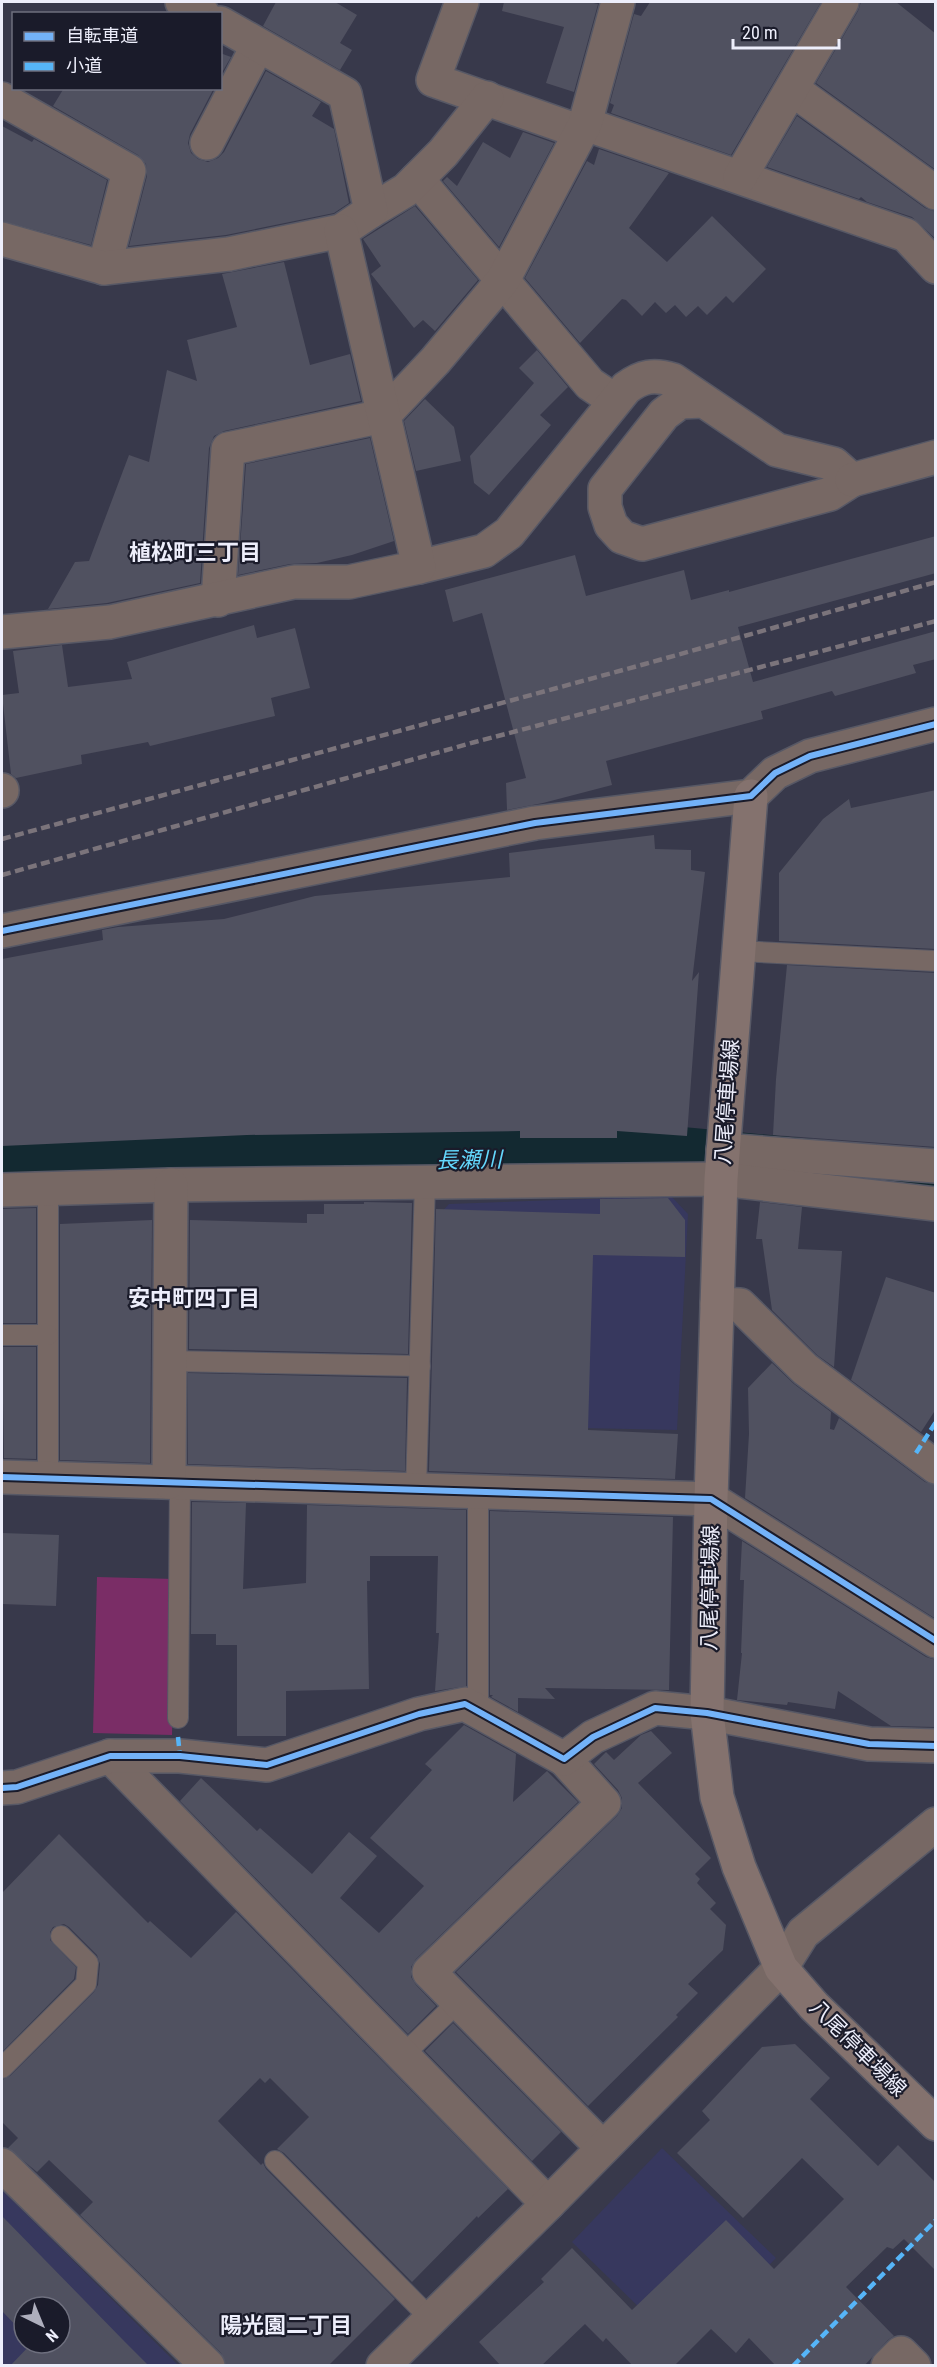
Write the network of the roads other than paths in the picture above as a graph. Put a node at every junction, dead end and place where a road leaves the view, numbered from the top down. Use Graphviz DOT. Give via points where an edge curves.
graph roads {
  1 [pos="182,2"];
  2 [pos="462,2"];
  3 [pos="618,2"];
  4 [pos="842,2"];
  5 [pos="200,12"];
  6 [pos="222,24"];
  7 [pos="258,45"];
  8 [pos="792,89"];
  9 [pos="487,98"];
  10 [pos="2,99"];
  11 [pos="583,128"];
  12 [pos="207,143"];
  13 [pos="740,177"];
  14 [pos="417,179"];
  15 [pos="936,193"];
  16 [pos="936,204"];
  17 [pos="371,211"];
  18 [pos="341,231"];
  19 [pos="906,235"];
  20 [pos="2,239"];
  21 [pos="936,267"];
  22 [pos="104,268"];
  23 [pos="503,280"];
  24 [pos="614,400"];
  25 [pos="703,401"];
  26 [pos="383,416"];
  27 [pos="777,450"];
  28 [pos="936,457"];
  29 [pos="852,480"];
  30 [pos="775,509"];
  31 [pos="419,567"];
  32 [pos="218,600"];
  33 [pos="2,632"];
  34 [pos="936,724"];
  35 [pos="751,796"];
  36 [pos="2,931"];
  37 [pos="739,951"];
  38 [pos="936,961"];
  39 [pos="936,1166"];
  40 [pos="722,1167"];
  41 [pos="425,1182"];
  42 [pos="171,1185"];
  43 [pos="48,1189"];
  44 [pos="2,1190"];
  45 [pos="936,1204"];
  46 [pos="717,1304"];
  47 [pos="2,1335"];
  48 [pos="48,1335"];
  49 [pos="170,1361"];
  50 [pos="420,1366"];
  51 [pos="936,1467"];
  52 [pos="2,1477"];
  53 [pos="48,1478"];
  54 [pos="174,1482"];
  55 [pos="416,1489"];
  56 [pos="478,1491"];
  57 [pos="711,1499"];
  58 [pos="936,1641"];
  59 [pos="478,1711"];
  60 [pos="707,1713"];
  61 [pos="178,1718"];
  62 [pos="936,1746"];
  63 [pos="110,1756"];
  64 [pos="564,1759"];
  65 [pos="7,1795"];
  66 [pos="936,1824"];
  67 [pos="61,1936"];
  68 [pos="782,1968"];
  69 [pos="458,2002"];
  70 [pos="403,2055"];
  71 [pos="2,2068"];
  72 [pos="936,2124"];
  73 [pos="603,2148"];
  74 [pos="275,2161"];
  75 [pos="2,2165"];
  76 [pos="548,2204"];
  77 [pos="431,2319"];
  78 [pos="208,2366"];
  79 [pos="383,2366"];
  80 [pos="888,2366"];
  81 [pos="914,2366"];
  1 -- 5 [label="street"];
  2 -- 9 [label="street" via="433,80"];
  3 -- 11 [label="street"];
  4 -- 8 [label="street"];
  6 -- 7 [label="street"];
  7 -- 12 [label="street"];
  7 -- 17 [label="street" via="345,94"];
  8 -- 13 [label="street"];
  8 -- 15 [label="street"];
  9 -- 11 [label="street"];
  9 -- 14 [label="street"];
  10 -- 22 [label="street" via="129,171"];
  11 -- 13 [label="street"];
  11 -- 23 [label="street"];
  13 -- 19 [label="street"];
  14 -- 17 [label="street"];
  14 -- 23 [label="street"];
  16 -- 19 [label="street"];
  17 -- 18 [label="street"];
  18 -- 22 [label="street" via="229,254"];
  18 -- 26 [label="street"];
  19 -- 21 [label="street"];
  20 -- 22 [label="street"];
  23 -- 24 [label="street" via="590,384"];
  23 -- 26 [label="street"];
  24 -- 25 [label="street" via="637,380 662,376"];
  24 -- 31 [label="street" via="509,533 484,550"];
  25 -- 27 [label="street"];
  25 -- 30 [label="street" via="680,402 664,414 605,489 611,525 622,537 642,544"];
  26 -- 31 [label="street"];
  26 -- 32 [label="street" via="228,449"];
  27 -- 29 [label="street" via="834,464"];
  27 -- 30 [label="street" via="787,464 789,478"];
  28 -- 29 [label="street"];
  29 -- 30 [label="street" via="830,495"];
  31 -- 32 [label="street" via="349,582 294,582"];
  32 -- 33 [label="street" via="110,622"];
  34 -- 35 [label="street" via="810,756 775,773"];
  35 -- 36 [label="street" via="535,823"];
  35 -- 37 [label="main road, 八尾停車場線"];
  37 -- 38 [label="lane"];
  37 -- 40 [label="main road, 八尾停車場線"];
  39 -- 40 [label="street"];
  40 -- 41 [label="street"];
  40 -- 45 [label="street"];
  40 -- 46 [label="main road, 八尾停車場線"];
  41 -- 42 [label="street"];
  41 -- 50 [label="lane"];
  42 -- 43 [label="street"];
  42 -- 49 [label="street"];
  43 -- 44 [label="street"];
  43 -- 48 [label="lane"];
  46 -- 51 [label="street" via="740,1305 805,1369"];
  46 -- 57 [label="main road, 八尾停車場線"];
  47 -- 48 [label="lane"];
  48 -- 53 [label="lane"];
  49 -- 50 [label="lane"];
  49 -- 54 [label="street"];
  50 -- 55 [label="lane"];
  52 -- 53 [label="street"];
  53 -- 54 [label="street"];
  54 -- 55 [label="street"];
  54 -- 61 [label="lane"];
  55 -- 56 [label="street"];
  56 -- 57 [label="street"];
  56 -- 59 [label="lane"];
  57 -- 58 [label="street"];
  57 -- 60 [label="main road, 八尾停車場線"];
  59 -- 63 [label="street" via="465,1704 419,1714 267,1766 180,1756"];
  59 -- 64 [label="street"];
  60 -- 62 [label="street" via="869,1744"];
  60 -- 64 [label="street" via="655,1708 593,1737"];
  60 -- 68 [label="main road, 八尾停車場線" via="717,1797 739,1867"];
  63 -- 65 [label="street"];
  63 -- 70 [label="street"];
  64 -- 69 [label="street" via="604,1803 429,1972"];
  66 -- 68 [label="street" via="803,1933"];
  67 -- 71 [label="lane" via="88,1963 86,1984"];
  68 -- 72 [label="main road, 八尾停車場線" via="814,2006"];
  68 -- 73 [label="street"];
  69 -- 70 [label="lane"];
  69 -- 73 [label="street"];
  70 -- 76 [label="street"];
  73 -- 76 [label="street"];
  74 -- 77 [label="lane"];
  75 -- 78 [label="street"];
  76 -- 77 [label="street"];
  77 -- 79 [label="street"];
  80 -- 81 [label="street" via="901,2353"];
}
